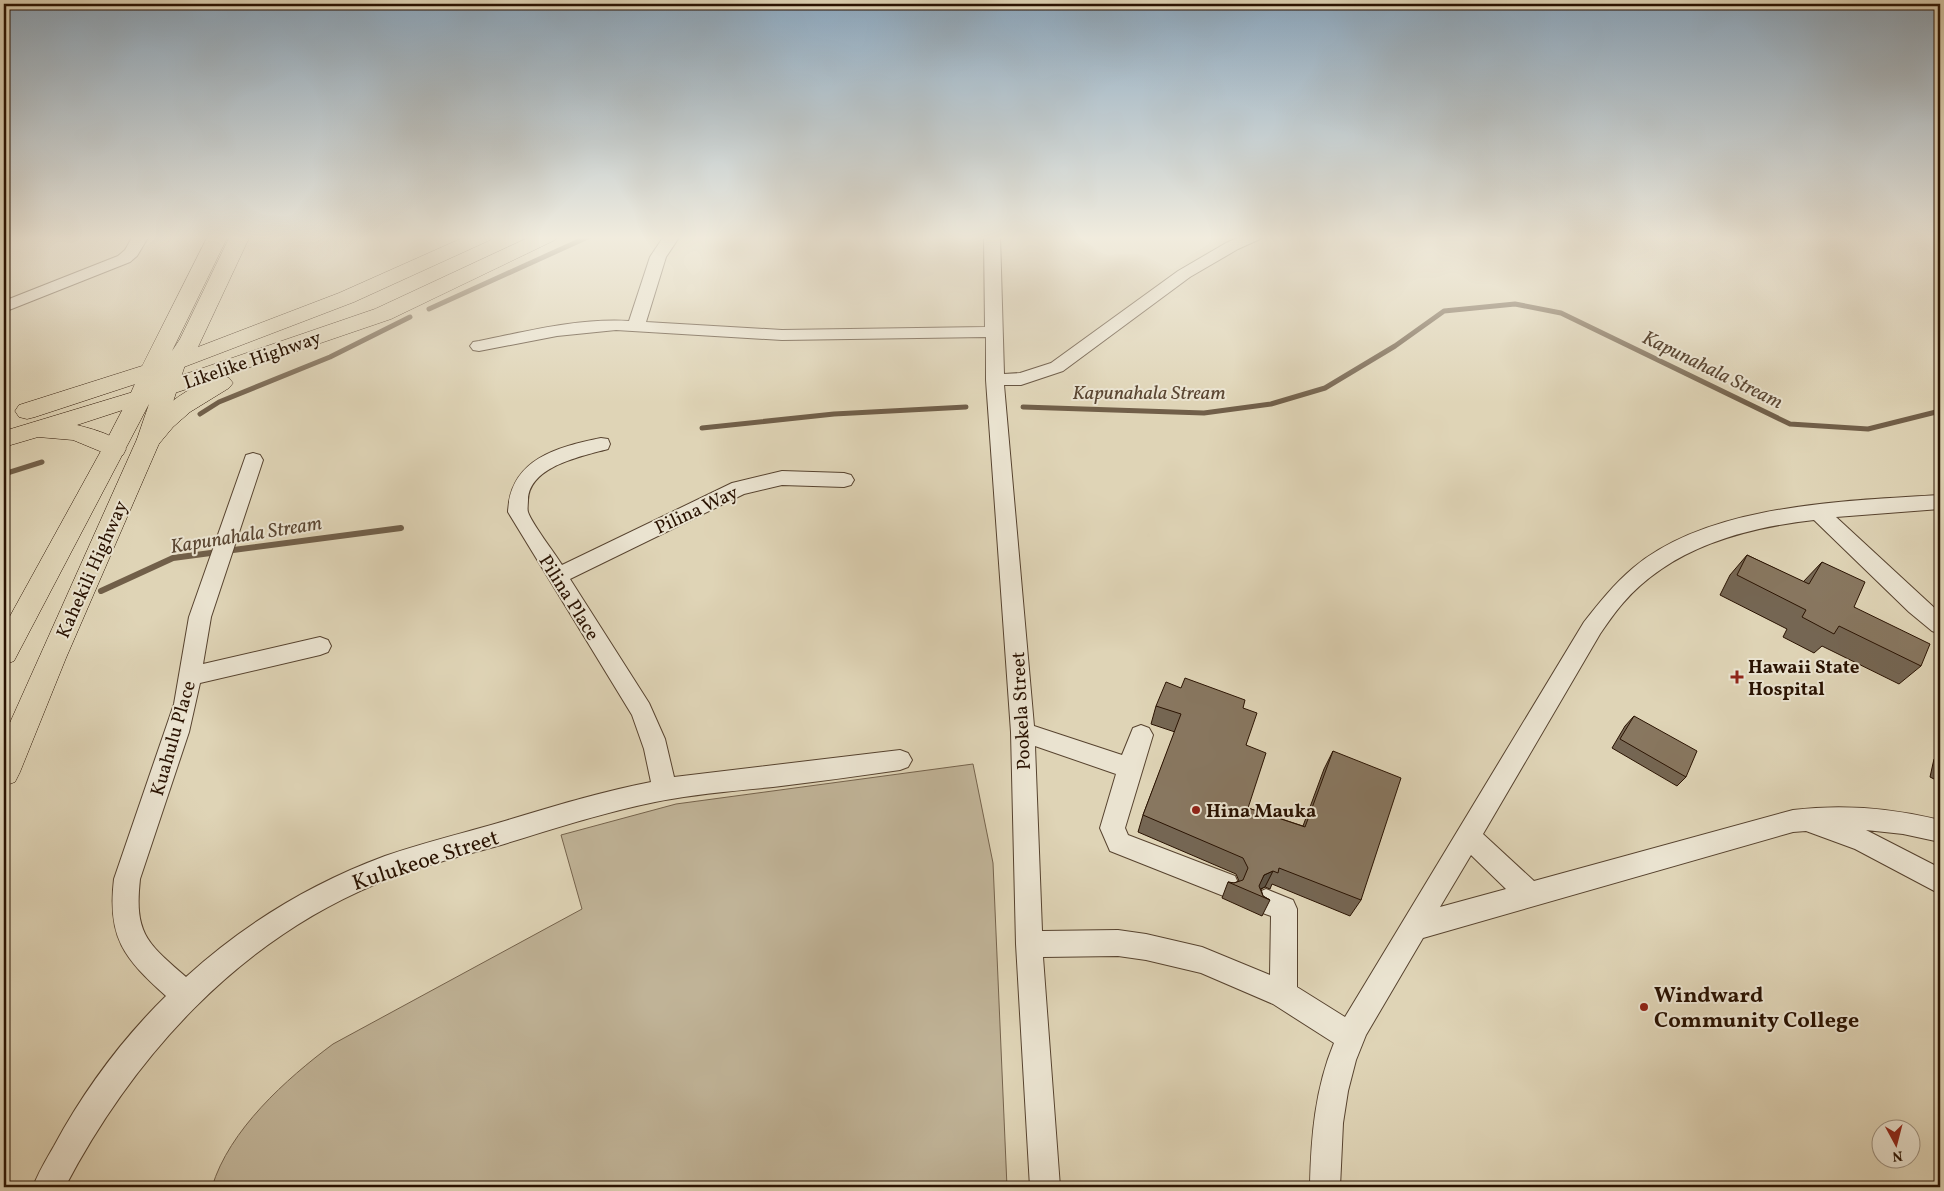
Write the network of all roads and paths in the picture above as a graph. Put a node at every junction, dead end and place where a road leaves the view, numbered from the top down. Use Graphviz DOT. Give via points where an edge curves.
graph roads {
  1 [pos="43,292"];
  2 [pos="195,292"];
  3 [pos="214,292"];
  4 [pos="361,292"];
  5 [pos="430,292"];
  6 [pos="647,292"];
  7 [pos="994,292"];
  8 [pos="1159,292"];
  9 [pos="4,307"];
  10 [pos="636,325"];
  11 [pos="995,332"];
  12 [pos="312,339"];
  13 [pos="479,346"];
  14 [pos="174,364"];
  15 [pos="159,380"];
  16 [pos="995,380"];
  17 [pos="141,397"];
  18 [pos="6,431"];
  19 [pos="149,440"];
  20 [pos="602,444"];
  21 [pos="114,449"];
  22 [pos="253,460"];
  23 [pos="844,480"];
  24 [pos="1940,502"];
  25 [pos="1818,512"];
  26 [pos="557,576"];
  27 [pos="1940,625"];
  28 [pos="320,646"];
  29 [pos="4,653"];
  30 [pos="190,676"];
  31 [pos="1023,732"];
  32 [pos="1141,735"];
  33 [pos="900,760"];
  34 [pos="1130,768"];
  35 [pos="4,772"];
  36 [pos="664,790"];
  37 [pos="1793,821"];
  38 [pos="1940,831"];
  39 [pos="1468,836"];
  40 [pos="1940,882"];
  41 [pos="1226,885"];
  42 [pos="1530,895"];
  43 [pos="1266,902"];
  44 [pos="1413,928"];
  45 [pos="1029,944"];
  46 [pos="1283,994"];
  47 [pos="187,996"];
  48 [pos="1352,1037"];
  49 [pos="48,1187"];
  50 [pos="1045,1187"];
  51 [pos="1325,1187"];
  1 -- 9 [label="street"];
  2 -- 15 [label="main road"];
  3 -- 14 [label="main road, Kahekili Highway" via="191,340"];
  4 -- 14 [label="main road, Likelike Highway"];
  5 -- 12 [label="main road, Likelike Highway" via="383,314"];
  6 -- 10 [label="street"];
  7 -- 11 [label="street, Pookela Street"];
  8 -- 16 [label="street" via="1057,367 1021,379"];
  10 -- 11 [label="street" via="782,335"];
  10 -- 13 [label="street" via="570,328"];
  11 -- 16 [label="street, Pookela Street"];
  12 -- 15 [label="main road, Likelike Highway"];
  12 -- 19 [label="main road" via="204,391 162,421"];
  14 -- 15 [label="main road, Kahekili Highway"];
  15 -- 17 [label="main road, Likelike Highway"];
  15 -- 18 [label="main road, Likelike Highway"];
  15 -- 19 [label="main road, Kahekili Highway"];
  16 -- 31 [label="street, Pookela Street"];
  17 -- 18 [label="main road, Likelike Highway"];
  17 -- 21 [label="main road, Kahekili Highway"];
  18 -- 21 [label="main road" via="71,430"];
  19 -- 35 [label="main road, Kahekili Highway"];
  20 -- 26 [label="street, Pilina Place" via="565,454 544,464 528,478 519,495 517,504 522,521"];
  21 -- 29 [label="main road, Kahekili Highway"];
  22 -- 30 [label="street, Kuahulu Place" via="200,617"];
  23 -- 26 [label="street, Pilina Way" via="782,478 739,488"];
  24 -- 25 [label="street"];
  25 -- 27 [label="street"];
  25 -- 39 [label="street" via="1774,517 1718,531 1668,553 1633,578 1617,593 1596,622"];
  26 -- 36 [label="street, Pilina Place" via="640,710 661,761"];
  28 -- 30 [label="street"];
  30 -- 47 [label="street, Kuahulu Place" via="177,732 127,879 124,899 124,917 135,947"];
  31 -- 34 [label="street"];
  31 -- 45 [label="street, Pookela Street"];
  32 -- 34 [label="street"];
  33 -- 36 [label="street, Kulukeoe Street"];
  34 -- 41 [label="street" via="1112,828 1119,842"];
  36 -- 47 [label="street, Kulukeoe Street" via="603,804 384,868 349,882 278,922 244,946"];
  37 -- 38 [label="street" via="1849,816"];
  37 -- 40 [label="street" via="1858,836"];
  37 -- 42 [label="street"];
  39 -- 42 [label="street"];
  39 -- 44 [label="street"];
  42 -- 44 [label="street"];
  43 -- 46 [label="street" via="1284,909"];
  44 -- 48 [label="street"];
  45 -- 46 [label="street" via="1091,942 1146,946 1202,960"];
  45 -- 50 [label="street, Pookela Street"];
  46 -- 48 [label="street"];
  47 -- 49 [label="street, Kulukeoe Street" via="145,1039 115,1077 86,1118"];
  48 -- 51 [label="street" via="1342,1060 1333,1097"];
}
